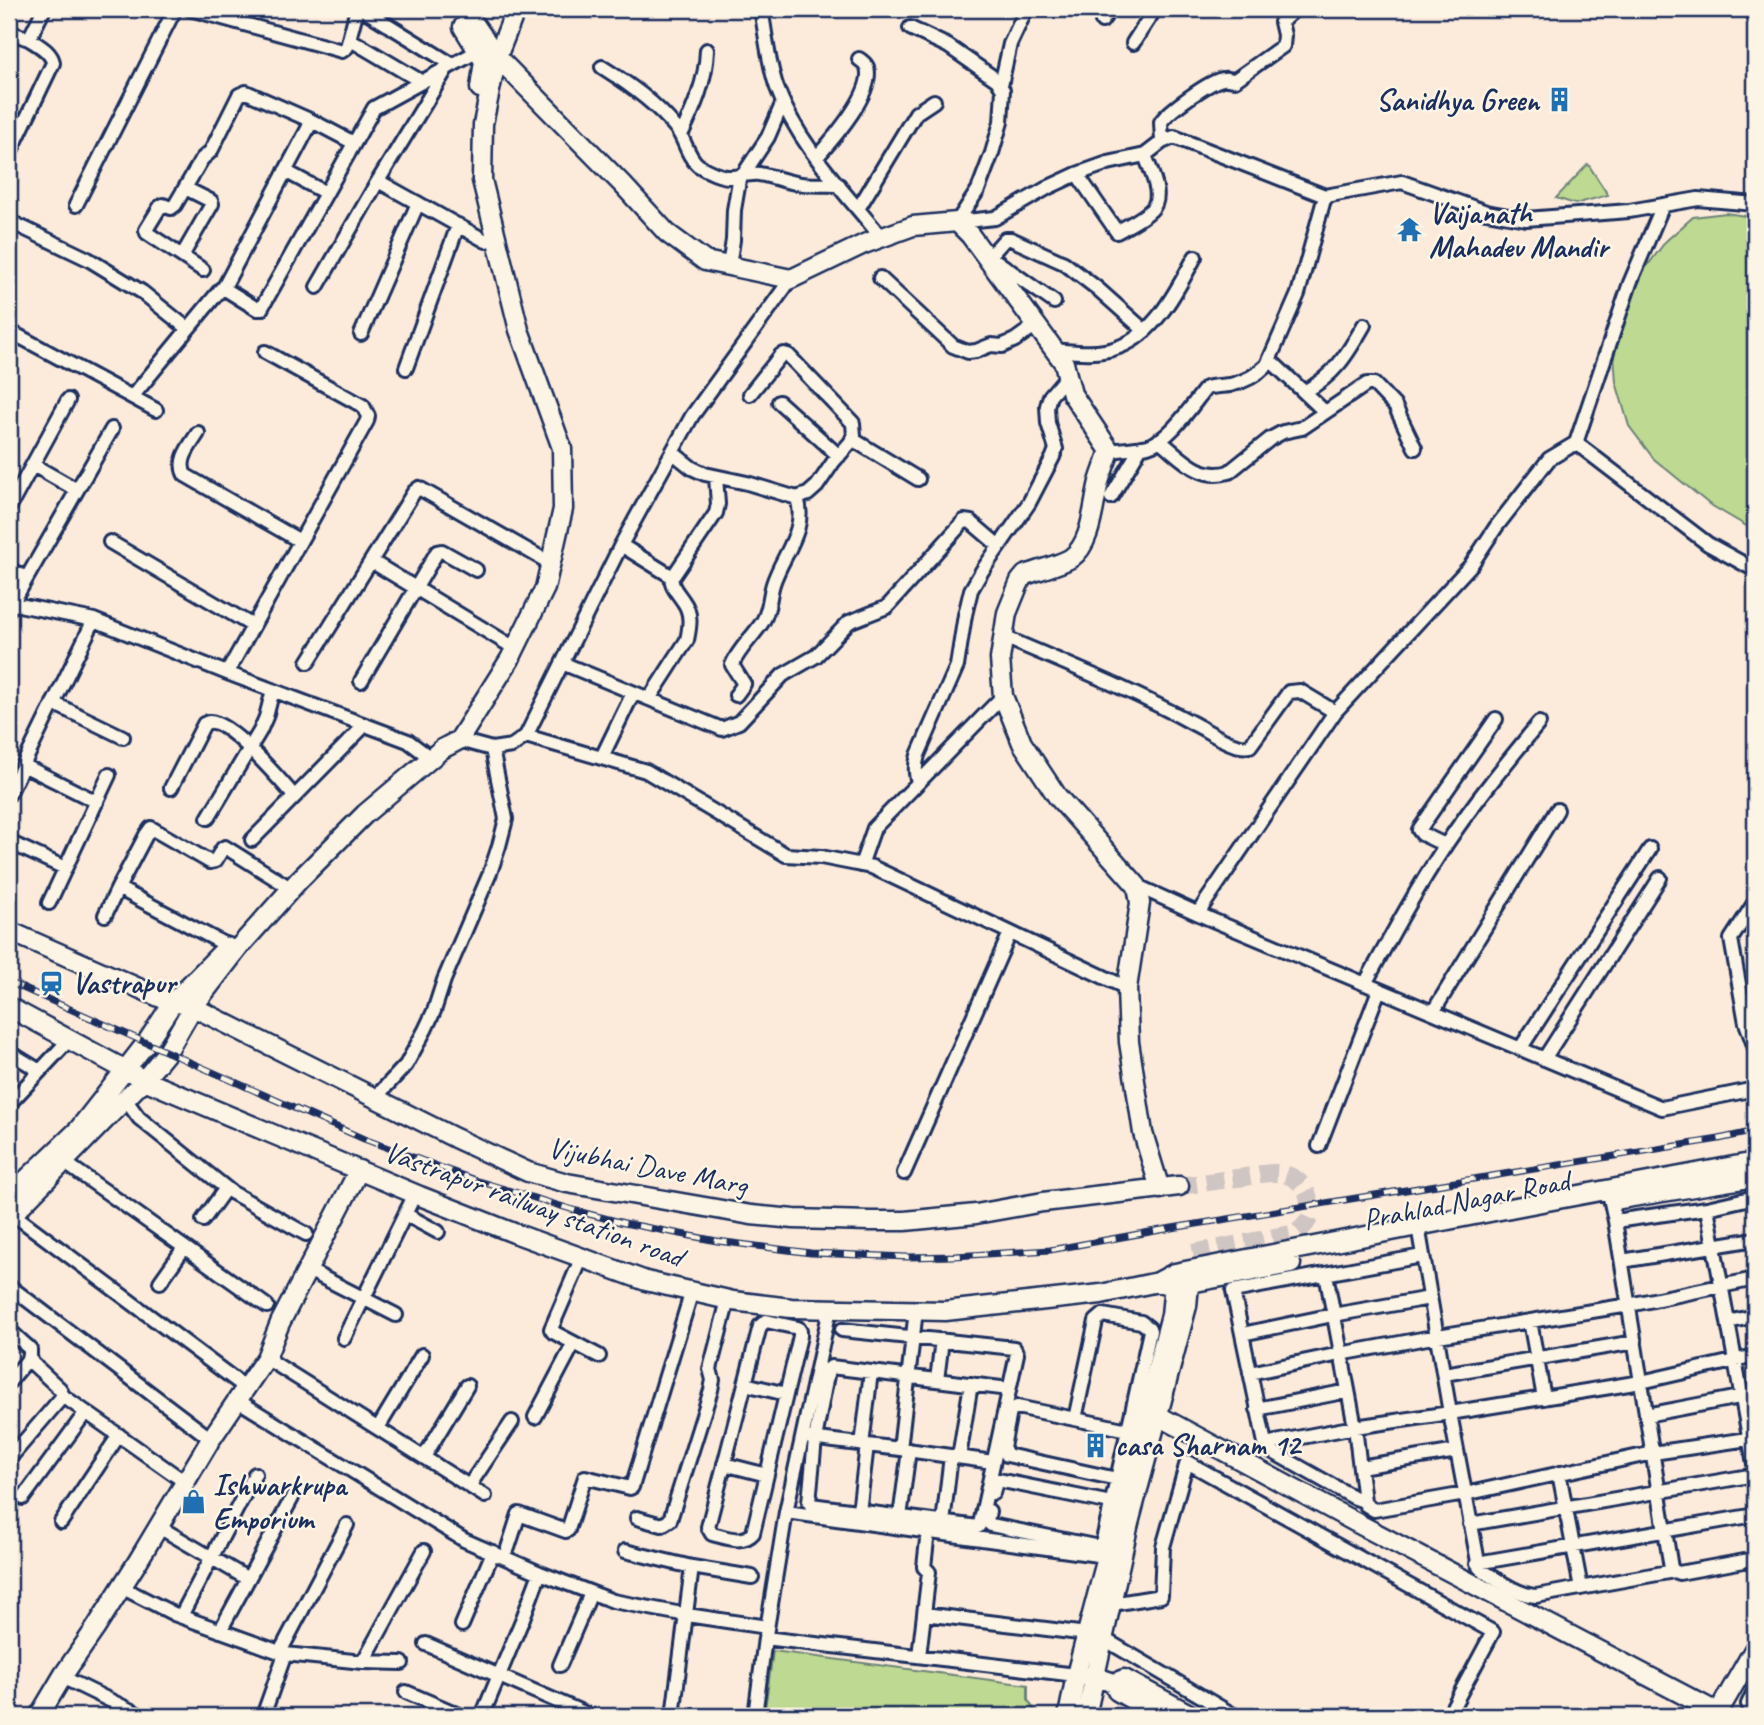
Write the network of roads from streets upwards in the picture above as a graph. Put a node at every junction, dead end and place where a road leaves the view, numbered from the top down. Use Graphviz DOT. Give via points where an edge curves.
graph roads {
  1 [pos="44,9"];
  2 [pos="175,9"];
  3 [pos="190,9"];
  4 [pos="452,9"];
  5 [pos="464,9"];
  6 [pos="516,9"];
  7 [pos="761,9"];
  8 [pos="1110,9"];
  9 [pos="1155,9"];
  10 [pos="1295,9"];
  11 [pos="362,10"];
  12 [pos="1026,10"];
  13 [pos="1102,21"];
  14 [pos="910,28"];
  15 [pos="9,32"];
  16 [pos="29,39"];
  17 [pos="356,43"];
  18 [pos="1133,43"];
  19 [pos="707,50"];
  20 [pos="486,56"];
  21 [pos="859,59"];
  22 [pos="450,67"];
  23 [pos="602,67"];
  24 [pos="422,82"];
  25 [pos="1001,85"];
  26 [pos="934,101"];
  27 [pos="783,102"];
  28 [pos="312,121"];
  29 [pos="681,135"];
  30 [pos="1162,142"];
  31 [pos="354,144"];
  32 [pos="9,155"];
  33 [pos="1145,156"];
  34 [pos="817,157"];
  35 [pos="285,171"];
  36 [pos="1077,174"];
  37 [pos="742,175"];
  38 [pos="378,181"];
  39 [pos="839,185"];
  40 [pos="186,188"];
  41 [pos="326,193"];
  42 [pos="1325,196"];
  43 [pos="418,203"];
  44 [pos="1740,203"];
  45 [pos="1755,204"];
  46 [pos="76,205"];
  47 [pos="1663,205"];
  48 [pos="858,209"];
  49 [pos="1755,213"];
  50 [pos="957,222"];
  51 [pos="15,224"];
  52 [pos="458,225"];
  53 [pos="881,237"];
  54 [pos="486,241"];
  55 [pos="183,256"];
  56 [pos="988,257"];
  57 [pos="1195,257"];
  58 [pos="729,266"];
  59 [pos="203,270"];
  60 [pos="880,278"];
  61 [pos="791,279"];
  62 [pos="317,287"];
  63 [pos="223,289"];
  64 [pos="1054,302"];
  65 [pos="1036,325"];
  66 [pos="1364,326"];
  67 [pos="188,329"];
  68 [pos="9,331"];
  69 [pos="1145,331"];
  70 [pos="361,334"];
  71 [pos="1054,350"];
  72 [pos="265,352"];
  73 [pos="1270,360"];
  74 [pos="406,368"];
  75 [pos="1067,376"];
  76 [pos="1304,392"];
  77 [pos="750,394"];
  78 [pos="132,397"];
  79 [pos="68,400"];
  80 [pos="779,402"];
  81 [pos="156,410"];
  82 [pos="1325,412"];
  83 [pos="112,429"];
  84 [pos="198,433"];
  85 [pos="852,439"];
  86 [pos="1159,440"];
  87 [pos="1576,443"];
  88 [pos="1141,447"];
  89 [pos="1415,448"];
  90 [pos="1110,451"];
  91 [pos="672,452"];
  92 [pos="839,456"];
  93 [pos="33,465"];
  94 [pos="716,477"];
  95 [pos="918,480"];
  96 [pos="77,490"];
  97 [pos="1111,497"];
  98 [pos="797,498"];
  99 [pos="9,508"];
  100 [pos="300,541"];
  101 [pos="110,542"];
  102 [pos="621,545"];
  103 [pos="999,546"];
  104 [pos="543,558"];
  105 [pos="371,561"];
  106 [pos="9,569"];
  107 [pos="476,570"];
  108 [pos="1755,570"];
  109 [pos="671,576"];
  110 [pos="26,578"];
  111 [pos="416,588"];
  112 [pos="10,605"];
  113 [pos="94,620"];
  114 [pos="253,626"];
  115 [pos="1004,637"];
  116 [pos="508,644"];
  117 [pos="307,662"];
  118 [pos="562,663"];
  119 [pos="227,673"];
  120 [pos="361,681"];
  121 [pos="273,690"];
  122 [pos="632,693"];
  123 [pos="736,695"];
  124 [pos="1003,696"];
  125 [pos="649,699"];
  126 [pos="53,703"];
  127 [pos="1335,712"];
  128 [pos="1496,719"];
  129 [pos="1539,723"];
  130 [pos="365,725"];
  131 [pos="526,736"];
  132 [pos="123,737"];
  133 [pos="458,740"];
  134 [pos="250,749"];
  135 [pos="492,749"];
  136 [pos="427,756"];
  137 [pos="602,757"];
  138 [pos="23,765"];
  139 [pos="109,775"];
  140 [pos="918,783"];
  141 [pos="171,788"];
  142 [pos="9,794"];
  143 [pos="294,796"];
  144 [pos="97,802"];
  145 [pos="1558,810"];
  146 [pos="208,818"];
  147 [pos="251,840"];
  148 [pos="9,842"];
  149 [pos="1445,845"];
  150 [pos="1650,849"];
  151 [pos="862,865"];
  152 [pos="65,868"];
  153 [pos="1660,878"];
  154 [pos="284,884"];
  155 [pos="1137,887"];
  156 [pos="118,888"];
  157 [pos="1755,902"];
  158 [pos="48,903"];
  159 [pos="1198,914"];
  160 [pos="105,915"];
  161 [pos="9,931"];
  162 [pos="1010,933"];
  163 [pos="228,946"];
  164 [pos="1365,984"];
  165 [pos="1127,988"];
  166 [pos="1379,990"];
  167 [pos="174,1001"];
  168 [pos="9,1007"];
  169 [pos="193,1007"];
  170 [pos="1433,1012"];
  171 [pos="69,1040"];
  172 [pos="1755,1048"];
  173 [pos="1520,1049"];
  174 [pos="9,1052"];
  175 [pos="1544,1059"];
  176 [pos="40,1071"];
  177 [pos="124,1071"];
  178 [pos="144,1080"];
  179 [pos="1755,1088"];
  180 [pos="375,1098"];
  181 [pos="125,1099"];
  182 [pos="9,1104"];
  183 [pos="1319,1146"];
  184 [pos="64,1162"];
  185 [pos="1755,1162"];
  186 [pos="359,1170"];
  187 [pos="904,1172"];
  188 [pos="1755,1177"];
  189 [pos="1179,1186"];
  190 [pos="226,1188"];
  191 [pos="1160,1189"];
  192 [pos="415,1194"];
  193 [pos="1609,1195"];
  194 [pos="9,1196"];
  195 [pos="1755,1197"];
  196 [pos="1707,1208"];
  197 [pos="405,1214"];
  198 [pos="11,1216"];
  199 [pos="203,1220"];
  200 [pos="1615,1221"];
  201 [pos="438,1232"];
  202 [pos="1419,1232"];
  203 [pos="306,1234"];
  204 [pos="1755,1239"];
  205 [pos="1713,1245"];
  206 [pos="184,1248"];
  207 [pos="1422,1256"];
  208 [pos="582,1257"];
  209 [pos="1622,1261"];
  210 [pos="308,1270"];
  211 [pos="1180,1274"];
  212 [pos="1326,1274"];
  213 [pos="1755,1279"];
  214 [pos="160,1282"];
  215 [pos="9,1286"];
  216 [pos="1721,1286"];
  217 [pos="692,1291"];
  218 [pos="364,1298"];
  219 [pos="1430,1298"];
  220 [pos="728,1300"];
  221 [pos="1629,1305"];
  222 [pos="267,1306"];
  223 [pos="830,1309"];
  224 [pos="915,1310"];
  225 [pos="397,1315"];
  226 [pos="1333,1315"];
  227 [pos="1755,1317"];
  228 [pos="1530,1321"];
  229 [pos="1728,1322"];
  230 [pos="842,1329"];
  231 [pos="9,1330"];
  232 [pos="1242,1334"];
  233 [pos="913,1336"];
  234 [pos="1438,1336"];
  235 [pos="344,1338"];
  236 [pos="942,1340"];
  237 [pos="1635,1342"];
  238 [pos="574,1343"];
  239 [pos="1340,1354"];
  240 [pos="422,1355"];
  241 [pos="599,1356"];
  242 [pos="1755,1356"];
  243 [pos="30,1357"];
  244 [pos="266,1358"];
  245 [pos="1536,1358"];
  246 [pos="1735,1360"];
  247 [pos="871,1372"];
  248 [pos="1250,1373"];
  249 [pos="1444,1374"];
  250 [pos="909,1376"];
  251 [pos="937,1380"];
  252 [pos="9,1382"];
  253 [pos="1641,1382"];
  254 [pos="745,1384"];
  255 [pos="971,1384"];
  256 [pos="467,1387"];
  257 [pos="1009,1390"];
  258 [pos="1348,1391"];
  259 [pos="242,1394"];
  260 [pos="786,1394"];
  261 [pos="1755,1394"];
  262 [pos="63,1396"];
  263 [pos="1741,1397"];
  264 [pos="1544,1398"];
  265 [pos="1257,1409"];
  266 [pos="86,1412"];
  267 [pos="1152,1412"];
  268 [pos="1450,1413"];
  269 [pos="1646,1415"];
  270 [pos="536,1417"];
  271 [pos="1075,1419"];
  272 [pos="512,1422"];
  273 [pos="1354,1427"];
  274 [pos="378,1428"];
  275 [pos="1128,1430"];
  276 [pos="119,1435"];
  277 [pos="809,1438"];
  278 [pos="211,1439"];
  279 [pos="1752,1439"];
  280 [pos="1265,1444"];
  281 [pos="864,1445"];
  282 [pos="774,1446"];
  283 [pos="904,1450"];
  284 [pos="799,1451"];
  285 [pos="1457,1451"];
  286 [pos="1653,1453"];
  287 [pos="424,1457"];
  288 [pos="955,1457"];
  289 [pos="9,1459"];
  290 [pos="993,1462"];
  291 [pos="724,1464"];
  292 [pos="1360,1467"];
  293 [pos="1755,1469"];
  294 [pos="1559,1473"];
  295 [pos="255,1474"];
  296 [pos="767,1475"];
  297 [pos="1755,1475"];
  298 [pos="185,1482"];
  299 [pos="469,1486"];
  300 [pos="1119,1486"];
  301 [pos="1659,1492"];
  302 [pos="1465,1494"];
  303 [pos="485,1496"];
  304 [pos="23,1498"];
  305 [pos="292,1498"];
  306 [pos="1364,1502"];
  307 [pos="1111,1503"];
  308 [pos="1565,1506"];
  309 [pos="786,1512"];
  310 [pos="859,1512"];
  311 [pos="1755,1515"];
  312 [pos="900,1517"];
  313 [pos="636,1518"];
  314 [pos="61,1522"];
  315 [pos="943,1523"];
  316 [pos="1470,1524"];
  317 [pos="347,1525"];
  318 [pos="159,1527"];
  319 [pos="1665,1530"];
  320 [pos="928,1531"];
  321 [pos="1573,1546"];
  322 [pos="508,1548"];
  323 [pos="424,1550"];
  324 [pos="625,1551"];
  325 [pos="493,1552"];
  326 [pos="1107,1557"];
  327 [pos="211,1558"];
  328 [pos="1755,1559"];
  329 [pos="1477,1563"];
  330 [pos="692,1567"];
  331 [pos="1674,1571"];
  332 [pos="540,1573"];
  333 [pos="752,1577"];
  334 [pos="248,1579"];
  335 [pos="121,1587"];
  336 [pos="1581,1588"];
  337 [pos="591,1592"];
  338 [pos="1112,1604"];
  339 [pos="924,1614"];
  340 [pos="687,1615"];
  341 [pos="181,1616"];
  342 [pos="462,1625"];
  343 [pos="220,1631"];
  344 [pos="766,1632"];
  345 [pos="1096,1637"];
  346 [pos="426,1644"];
  347 [pos="1755,1648"];
  348 [pos="282,1653"];
  349 [pos="919,1656"];
  350 [pos="363,1662"];
  351 [pos="402,1663"];
  352 [pos="560,1665"];
  353 [pos="1076,1675"];
  354 [pos="499,1676"];
  355 [pos="62,1677"];
  356 [pos="1096,1677"];
  357 [pos="1114,1684"];
  358 [pos="1755,1689"];
  359 [pos="406,1692"];
  360 [pos="1755,1711"];
  361 [pos="1719,1715"];
  362 [pos="39,1716"];
  363 [pos="142,1716"];
  364 [pos="263,1716"];
  365 [pos="462,1716"];
  366 [pos="482,1716"];
  367 [pos="591,1716"];
  368 [pos="673,1716"];
  369 [pos="755,1716"];
  370 [pos="1068,1716"];
  371 [pos="1087,1716"];
  372 [pos="1161,1716"];
  373 [pos="1193,1716"];
  374 [pos="1235,1716"];
  375 [pos="1448,1716"];
  1 -- 16 [label="street"];
  2 -- 46 [label="street"];
  3 -- 11 [label="street" via="342,51"];
  4 -- 20 [label="street"];
  5 -- 20 [label="street"];
  6 -- 20 [label="street"];
  7 -- 27 [label="street" via="772,73"];
  8 -- 13 [label="street"];
  9 -- 18 [label="street"];
  10 -- 30 [label="street" via="1280,22 1283,46 1235,80 1225,78 1171,111 1161,122"];
  11 -- 22 [label="street"];
  12 -- 25 [label="street" via="1010,44"];
  14 -- 25 [label="street" via="948,46"];
  15 -- 16 [label="street"];
  16 -- 32 [label="street" via="50,54 53,63"];
  17 -- 24 [label="street"];
  19 -- 29 [label="street" via="700,91"];
  20 -- 22 [label="street"];
  20 -- 54 [label="street" via="475,123 473,181"];
  20 -- 58 [label="street" via="623,185 667,233 705,261"];
  20 -- 133 [label="street" via="482,180 519,330 562,448 563,509 545,588 510,659"];
  21 -- 34 [label="street" via="867,67 861,96"];
  22 -- 24 [label="street"];
  22 -- 38 [label="street"];
  23 -- 29 [label="street" via="645,97"];
  24 -- 31 [label="street" via="374,108"];
  25 -- 50 [label="street" via="1001,121 992,153 978,190"];
  26 -- 48 [label="street" via="916,113"];
  27 -- 34 [label="street"];
  27 -- 37 [label="street" via="768,137"];
  28 -- 31 [label="street"];
  28 -- 35 [label="street"];
  28 -- 40 [label="street" via="241,93"];
  29 -- 37 [label="street" via="699,165 724,177"];
  30 -- 33 [label="street"];
  30 -- 42 [label="street" via="1174,137"];
  31 -- 41 [label="street"];
  33 -- 36 [label="street"];
  33 -- 36 [label="street" via="1157,192 1155,204 1117,232"];
  34 -- 39 [label="street"];
  35 -- 41 [label="street"];
  35 -- 63 [label="street"];
  36 -- 50 [label="street" via="995,218"];
  37 -- 39 [label="street"];
  37 -- 58 [label="street"];
  38 -- 43 [label="street"];
  38 -- 62 [label="street"];
  39 -- 48 [label="street"];
  40 -- 55 [label="street" via="212,204"];
  40 -- 55 [label="street" via="172,208 160,207 146,230"];
  41 -- 63 [label="street" via="261,309"];
  42 -- 47 [label="street" via="1402,182 1486,212 1526,219"];
  42 -- 73 [label="street" via="1298,294"];
  43 -- 52 [label="street"];
  43 -- 70 [label="street"];
  44 -- 45 [label="street"];
  44 -- 47 [label="street" via="1698,199"];
  44 -- 49 [label="street"];
  47 -- 87 [label="street" via="1630,283"];
  48 -- 53 [label="street"];
  50 -- 53 [label="street" via="913,226"];
  50 -- 56 [label="street"];
  51 -- 67 [label="street" via="88,259 142,292"];
  52 -- 54 [label="street"];
  52 -- 74 [label="street"];
  53 -- 61 [label="street"];
  54 -- 104 [label="street" via="511,333 553,450 554,508"];
  55 -- 59 [label="street"];
  56 -- 64 [label="street"];
  56 -- 65 [label="street"];
  56 -- 69 [label="street" via="1008,239 1064,263"];
  57 -- 69 [label="street" via="1178,289"];
  58 -- 61 [label="street"];
  60 -- 65 [label="street" via="960,350 1010,344"];
  61 -- 91 [label="street" via="692,416"];
  63 -- 67 [label="street"];
  65 -- 71 [label="street"];
  66 -- 76 [label="street" via="1345,359"];
  67 -- 78 [label="street"];
  68 -- 78 [label="street"];
  69 -- 71 [label="street" via="1119,348"];
  71 -- 75 [label="street"];
  72 -- 100 [label="street" via="363,406 368,416"];
  73 -- 76 [label="street"];
  73 -- 86 [label="street" via="1242,381 1206,388"];
  75 -- 90 [label="street" via="1072,394"];
  75 -- 103 [label="street" via="1046,406 1056,449 1053,457"];
  76 -- 82 [label="street"];
  77 -- 85 [label="street" via="781,355 788,355 850,418 855,429"];
  78 -- 81 [label="street"];
  79 -- 93 [label="street"];
  80 -- 92 [label="street"];
  82 -- 86 [label="street" via="1302,428 1278,434 1221,474 1198,471"];
  82 -- 89 [label="street" via="1374,384 1395,406"];
  83 -- 96 [label="street"];
  84 -- 100 [label="street" via="183,460 185,475"];
  85 -- 92 [label="street"];
  85 -- 95 [label="street"];
  86 -- 88 [label="street"];
  87 -- 108 [label="street" via="1708,544"];
  87 -- 127 [label="street" via="1549,459 1471,565"];
  88 -- 90 [label="street"];
  88 -- 97 [label="street"];
  90 -- 115 [label="street" via="1085,540 1071,558 1025,575 1007,613"];
  91 -- 94 [label="street" via="692,468"];
  91 -- 102 [label="street"];
  92 -- 98 [label="street" via="817,486"];
  93 -- 96 [label="street"];
  93 -- 99 [label="street"];
  94 -- 98 [label="street"];
  94 -- 109 [label="street" via="716,513"];
  96 -- 110 [label="street"];
  98 -- 123 [label="street" via="800,520 772,586 770,605 732,665 744,684"];
  100 -- 114 [label="street"];
  101 -- 114 [label="street"];
  102 -- 109 [label="street"];
  102 -- 118 [label="street"];
  103 -- 125 [label="street" via="964,521 887,607 849,622 816,656 783,675 732,726 722,729"];
  103 -- 140 [label="street" via="968,601 957,666 915,765"];
  104 -- 105 [label="street" via="419,488"];
  104 -- 116 [label="street" via="537,585"];
  105 -- 111 [label="street"];
  105 -- 117 [label="street"];
  106 -- 110 [label="street"];
  107 -- 111 [label="street" via="440,550"];
  109 -- 125 [label="street" via="690,614 689,631"];
  110 -- 112 [label="street"];
  111 -- 116 [label="street"];
  111 -- 120 [label="street"];
  112 -- 113 [label="street"];
  113 -- 119 [label="street"];
  113 -- 126 [label="street"];
  114 -- 119 [label="street"];
  115 -- 124 [label="street" via="1000,659"];
  115 -- 127 [label="street" via="1244,748 1289,692 1300,691"];
  116 -- 136 [label="street" via="452,733 437,742"];
  118 -- 122 [label="street"];
  118 -- 131 [label="street"];
  119 -- 121 [label="street"];
  121 -- 130 [label="street"];
  121 -- 134 [label="street"];
  122 -- 125 [label="street"];
  122 -- 137 [label="street"];
  124 -- 140 [label="street"];
  124 -- 155 [label="street" via="1022,743 1056,796"];
  126 -- 132 [label="street"];
  126 -- 138 [label="street"];
  127 -- 159 [label="street"];
  128 -- 149 [label="street" via="1419,830"];
  129 -- 149 [label="street"];
  130 -- 136 [label="street" via="408,741"];
  130 -- 143 [label="street"];
  131 -- 135 [label="street" via="512,746"];
  131 -- 137 [label="street"];
  133 -- 135 [label="street"];
  133 -- 136 [label="street"];
  134 -- 141 [label="street" via="216,723 206,722"];
  134 -- 143 [label="street"];
  134 -- 146 [label="street"];
  135 -- 180 [label="street" via="506,819 499,846 425,1030 406,1065"];
  136 -- 154 [label="street" via="359,807"];
  136 -- 169 [label="street" via="299,880"];
  137 -- 151 [label="street" via="646,771 786,855"];
  138 -- 142 [label="street"];
  138 -- 144 [label="street"];
  139 -- 144 [label="street"];
  140 -- 151 [label="street" via="874,828"];
  143 -- 147 [label="street"];
  144 -- 152 [label="street"];
  145 -- 170 [label="street"];
  148 -- 152 [label="street"];
  149 -- 164 [label="street"];
  150 -- 173 [label="street"];
  151 -- 162 [label="street"];
  152 -- 158 [label="street"];
  153 -- 175 [label="street"];
  154 -- 156 [label="street" via="225,847 210,862 151,828"];
  154 -- 163 [label="street"];
  155 -- 159 [label="street"];
  155 -- 165 [label="street" via="1140,902"];
  156 -- 160 [label="street"];
  156 -- 163 [label="street"];
  157 -- 172 [label="street" via="1731,939"];
  159 -- 164 [label="street"];
  161 -- 167 [label="street, Vijubhai Dave Marg"];
  162 -- 165 [label="street"];
  162 -- 187 [label="street"];
  163 -- 167 [label="street"];
  164 -- 166 [label="street"];
  165 -- 191 [label="street" via="1129,1042 1143,1133"];
  166 -- 170 [label="street"];
  166 -- 183 [label="street"];
  167 -- 169 [label="street, Vijubhai Dave Marg"];
  167 -- 177 [label="street"];
  168 -- 171 [label="street, Vastrapur railway station road"];
  169 -- 178 [label="street"];
  169 -- 180 [label="street, Vijubhai Dave Marg"];
  170 -- 173 [label="street"];
  171 -- 176 [label="street"];
  171 -- 177 [label="street, Vastrapur railway station road"];
  173 -- 175 [label="street"];
  174 -- 176 [label="street"];
  175 -- 179 [label="street" via="1662,1108"];
  176 -- 182 [label="street"];
  177 -- 178 [label="street, Vastrapur railway station road"];
  177 -- 194 [label="street" via="78,1130"];
  178 -- 181 [label="street"];
  178 -- 186 [label="street, Vastrapur railway station road"];
  180 -- 191 [label="street, Vijubhai Dave Marg" via="528,1172 751,1215 905,1222"];
  181 -- 184 [label="street"];
  181 -- 190 [label="street" via="139,1118"];
  184 -- 198 [label="street"];
  184 -- 206 [label="street"];
  185 -- 193 [label="street, Prahlad Nagar Road"];
  186 -- 192 [label="street, Vastrapur railway station road"];
  186 -- 210 [label="street"];
  188 -- 193 [label="street, Prahlad Nagar Road"];
  189 -- 191 [label="street"];
  190 -- 199 [label="street"];
  190 -- 203 [label="street"];
  192 -- 197 [label="street"];
  192 -- 208 [label="street, Vastrapur railway station road"];
  193 -- 200 [label="street"];
  193 -- 202 [label="street, Prahlad Nagar Road" via="1528,1215"];
  195 -- 196 [label="street"];
  196 -- 200 [label="street"];
  196 -- 205 [label="street"];
  197 -- 201 [label="street"];
  197 -- 218 [label="street"];
  198 -- 259 [label="street"];
  200 -- 209 [label="street"];
  202 -- 207 [label="street"];
  202 -- 211 [label="street, Prahlad Nagar Road"];
  204 -- 205 [label="street"];
  205 -- 209 [label="street"];
  205 -- 216 [label="street"];
  206 -- 214 [label="street"];
  206 -- 222 [label="street"];
  207 -- 212 [label="street"];
  207 -- 219 [label="street"];
  208 -- 217 [label="street, Vastrapur railway station road" via="646,1281"];
  208 -- 238 [label="street" via="551,1329"];
  209 -- 221 [label="street"];
  210 -- 218 [label="street"];
  210 -- 244 [label="street"];
  211 -- 224 [label="street, Vastrapur railway station road" via="1101,1294 945,1311"];
  211 -- 267 [label="street" via="1187,1307"];
  212 -- 226 [label="street"];
  212 -- 232 [label="street" via="1233,1291"];
  213 -- 216 [label="street"];
  215 -- 278 [label="street"];
  216 -- 221 [label="street"];
  216 -- 229 [label="street"];
  217 -- 220 [label="street, Vastrapur railway station road"];
  217 -- 322 [label="street" via="632,1487 585,1477 568,1530 519,1514"];
  218 -- 225 [label="street"];
  218 -- 235 [label="street"];
  219 -- 226 [label="street"];
  219 -- 234 [label="street"];
  220 -- 223 [label="street, Vastrapur railway station road"];
  220 -- 313 [label="street" via="710,1369 711,1390 670,1520 662,1525"];
  221 -- 228 [label="street"];
  221 -- 237 [label="street"];
  223 -- 224 [label="street, Vastrapur railway station road"];
  223 -- 277 [label="street"];
  224 -- 233 [label="street"];
  226 -- 232 [label="street"];
  226 -- 239 [label="street"];
  227 -- 229 [label="street"];
  228 -- 234 [label="street"];
  228 -- 245 [label="street"];
  229 -- 246 [label="street"];
  230 -- 233 [label="street"];
  231 -- 243 [label="street" via="30,1349"];
  232 -- 248 [label="street"];
  233 -- 236 [label="street"];
  233 -- 250 [label="street"];
  234 -- 239 [label="street"];
  234 -- 249 [label="street"];
  236 -- 251 [label="street"];
  236 -- 257 [label="street" via="1014,1348 1017,1354"];
  237 -- 245 [label="street"];
  237 -- 253 [label="street"];
  238 -- 241 [label="street"];
  238 -- 270 [label="street"];
  239 -- 248 [label="street"];
  239 -- 258 [label="street"];
  240 -- 274 [label="street"];
  242 -- 246 [label="street"];
  243 -- 252 [label="street"];
  243 -- 262 [label="street"];
  244 -- 259 [label="street"];
  244 -- 274 [label="street"];
  245 -- 249 [label="street"];
  245 -- 264 [label="street"];
  246 -- 253 [label="street"];
  246 -- 263 [label="street"];
  247 -- 250 [label="street"];
  247 -- 277 [label="street" via="828,1370"];
  247 -- 281 [label="street"];
  248 -- 265 [label="street"];
  249 -- 268 [label="street"];
  250 -- 251 [label="street"];
  250 -- 283 [label="street"];
  251 -- 255 [label="street"];
  253 -- 264 [label="street"];
  253 -- 269 [label="street"];
  254 -- 260 [label="street"];
  254 -- 260 [label="street" via="762,1323 798,1328"];
  254 -- 291 [label="street"];
  255 -- 257 [label="street"];
  255 -- 288 [label="street"];
  256 -- 287 [label="street"];
  257 -- 290 [label="street"];
  258 -- 265 [label="street"];
  258 -- 273 [label="street"];
  259 -- 278 [label="street"];
  259 -- 325 [label="street" via="464,1540"];
  260 -- 282 [label="street"];
  261 -- 263 [label="street"];
  262 -- 266 [label="street"];
  262 -- 289 [label="street"];
  263 -- 269 [label="street"];
  263 -- 279 [label="street"];
  264 -- 268 [label="street"];
  265 -- 280 [label="street"];
  266 -- 276 [label="street"];
  266 -- 304 [label="street"];
  267 -- 300 [label="street"];
  267 -- 338 [label="street"];
  267 -- 361 [label="street"];
  268 -- 273 [label="street"];
  268 -- 285 [label="street"];
  269 -- 286 [label="street"];
  271 -- 275 [label="street"];
  271 -- 275 [label="street" via="1096,1321 1103,1315 1141,1322 1150,1331"];
  271 -- 300 [label="street" via="1014,1408 1003,1451"];
  272 -- 299 [label="street"];
  273 -- 280 [label="street"];
  273 -- 292 [label="street"];
  274 -- 287 [label="street"];
  275 -- 300 [label="street"];
  276 -- 298 [label="street"];
  276 -- 314 [label="street"];
  277 -- 281 [label="street"];
  277 -- 284 [label="street"];
  277 -- 310 [label="street" via="811,1505"];
  278 -- 298 [label="street"];
  279 -- 286 [label="street"];
  279 -- 293 [label="street"];
  280 -- 306 [label="street"];
  281 -- 283 [label="street"];
  281 -- 310 [label="street"];
  282 -- 284 [label="street"];
  282 -- 296 [label="street"];
  283 -- 288 [label="street"];
  283 -- 312 [label="street"];
  284 -- 309 [label="street"];
  285 -- 292 [label="street"];
  285 -- 302 [label="street"];
  286 -- 294 [label="street"];
  286 -- 301 [label="street"];
  287 -- 299 [label="street"];
  288 -- 290 [label="street"];
  288 -- 315 [label="street"];
  290 -- 315 [label="street" via="978,1527"];
  291 -- 296 [label="street"];
  291 -- 296 [label="street" via="708,1528 712,1534 745,1541 750,1538"];
  292 -- 306 [label="street"];
  294 -- 302 [label="street"];
  294 -- 308 [label="street"];
  295 -- 327 [label="street"];
  297 -- 301 [label="street"];
  298 -- 318 [label="street"];
  299 -- 303 [label="street"];
  300 -- 307 [label="street"];
  300 -- 326 [label="street"];
  301 -- 308 [label="street"];
  301 -- 319 [label="street"];
  302 -- 306 [label="street" via="1378,1510"];
  302 -- 316 [label="street"];
  305 -- 334 [label="street"];
  307 -- 307 [label="street" via="1098,1547 987,1521 998,1480"];
  308 -- 316 [label="street"];
  308 -- 321 [label="street"];
  309 -- 320 [label="street"];
  309 -- 344 [label="street"];
  310 -- 312 [label="street"];
  311 -- 319 [label="street"];
  312 -- 315 [label="street"];
  316 -- 329 [label="street"];
  317 -- 348 [label="street"];
  318 -- 327 [label="street"];
  318 -- 335 [label="street"];
  319 -- 321 [label="street"];
  319 -- 331 [label="street"];
  320 -- 326 [label="street"];
  320 -- 339 [label="street"];
  321 -- 329 [label="street"];
  321 -- 336 [label="street"];
  323 -- 350 [label="street"];
  324 -- 330 [label="street"];
  325 -- 332 [label="street"];
  325 -- 342 [label="street"];
  326 -- 345 [label="street"];
  327 -- 334 [label="street"];
  327 -- 341 [label="street"];
  328 -- 331 [label="street"];
  329 -- 336 [label="street" via="1483,1571 1531,1596"];
  330 -- 333 [label="street"];
  330 -- 340 [label="street"];
  331 -- 336 [label="street"];
  332 -- 337 [label="street"];
  332 -- 354 [label="street"];
  334 -- 343 [label="street"];
  335 -- 341 [label="street"];
  335 -- 355 [label="street"];
  337 -- 340 [label="street" via="612,1601"];
  337 -- 352 [label="street"];
  338 -- 345 [label="street"];
  338 -- 375 [label="street" via="1161,1596 1163,1547 1187,1462 1493,1632"];
  339 -- 345 [label="street"];
  339 -- 349 [label="street"];
  340 -- 344 [label="street"];
  340 -- 368 [label="street"];
  341 -- 343 [label="street"];
  343 -- 348 [label="street"];
  344 -- 349 [label="street"];
  344 -- 369 [label="street"];
  345 -- 353 [label="street"];
  345 -- 356 [label="street"];
  345 -- 374 [label="street"];
  346 -- 354 [label="street"];
  347 -- 361 [label="street"];
  348 -- 350 [label="street"];
  348 -- 364 [label="street"];
  349 -- 353 [label="street"];
  350 -- 351 [label="street"];
  353 -- 356 [label="street"];
  353 -- 370 [label="street"];
  354 -- 366 [label="street"];
  354 -- 367 [label="street"];
  355 -- 362 [label="street"];
  355 -- 363 [label="street"];
  356 -- 357 [label="street"];
  356 -- 371 [label="street"];
  357 -- 372 [label="street" via="1117,1691"];
  357 -- 373 [label="street" via="1124,1679"];
  358 -- 360 [label="street" via="1748,1704"];
  359 -- 365 [label="street"];
}
